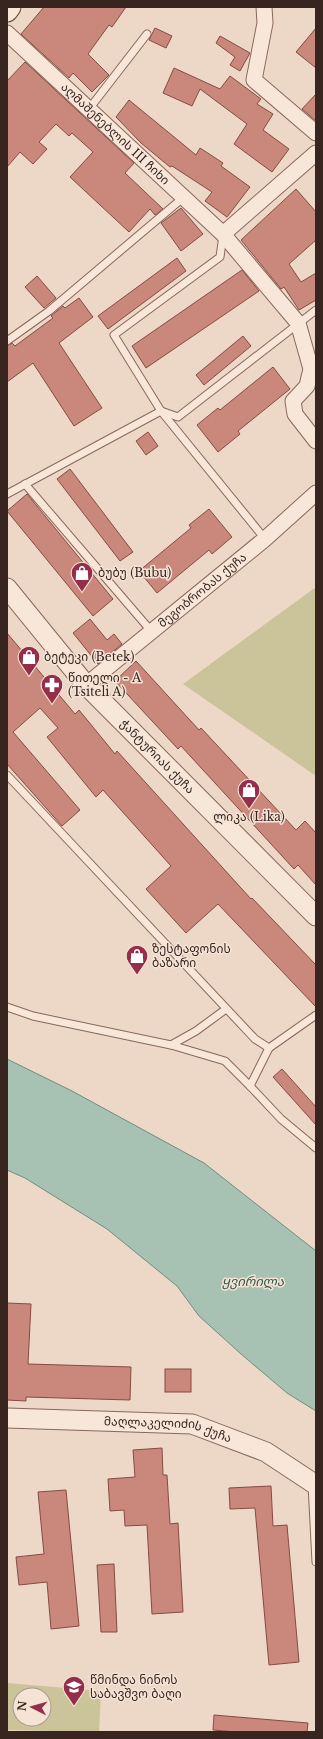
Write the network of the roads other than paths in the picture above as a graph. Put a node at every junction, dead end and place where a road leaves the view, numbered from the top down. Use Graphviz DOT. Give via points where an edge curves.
graph roads {
  1 [pos="10,7"];
  2 [pos="264,7"];
  3 [pos="7,11"];
  4 [pos="7,33"];
  5 [pos="147,34"];
  6 [pos="89,109"];
  7 [pos="316,133"];
  8 [pos="316,153"];
  9 [pos="184,197"];
  10 [pos="223,234"];
  11 [pos="316,310"];
  12 [pos="298,323"];
  13 [pos="7,341"];
  14 [pos="161,411"];
  15 [pos="316,442"];
  16 [pos="25,484"];
  17 [pos="316,493"];
  18 [pos="7,494"];
  19 [pos="265,539"];
  20 [pos="7,588"];
  21 [pos="152,632"];
  22 [pos="86,685"];
  23 [pos="7,775"];
  24 [pos="316,916"];
  25 [pos="7,1007"];
  26 [pos="226,1009"];
  27 [pos="316,1015"];
  28 [pos="171,1044"];
  29 [pos="269,1048"];
  30 [pos="250,1086"];
  31 [pos="316,1148"];
  32 [pos="7,1418"];
  33 [pos="314,1483"];
  34 [pos="316,1562"];
  1 -- 3 [label="main road"];
  2 -- 7 [label="street" via="265,23 254,80"];
  4 -- 6 [label="street, აღმაშენებლის III ჩიხი"];
  5 -- 6 [label="lane"];
  6 -- 9 [label="street, აღმაშენებლის III ჩიხი"];
  8 -- 10 [label="street"];
  9 -- 10 [label="street, აღმაშენებლის III ჩიხი"];
  9 -- 13 [label="lane" via="49,311"];
  10 -- 12 [label="street, აღმაშენებლის III ჩიხი"];
  10 -- 14 [label="lane" via="220,257 114,335"];
  11 -- 12 [label="lane"];
  12 -- 14 [label="lane" via="178,417"];
  12 -- 15 [label="street, აღმაშენებლის III ჩიხი" via="311,369 307,386 293,401 295,414"];
  14 -- 16 [label="lane"];
  14 -- 19 [label="lane"];
  16 -- 18 [label="lane"];
  16 -- 21 [label="lane"];
  17 -- 19 [label="street, მეგობრობას ქუჩა"];
  19 -- 21 [label="street, მეგობრობას ქუჩა"];
  20 -- 22 [label="street, ჭანტურიას ქუჩა"];
  21 -- 22 [label="street, მეგობრობას ქუჩა"];
  22 -- 24 [label="street, ჭანტურიას ქუჩა"];
  23 -- 26 [label="lane"];
  25 -- 28 [label="lane" via="33,1016"];
  26 -- 28 [label="lane" via="196,1031"];
  26 -- 29 [label="lane" via="255,1039"];
  27 -- 29 [label="lane"];
  28 -- 30 [label="lane" via="225,1061"];
  29 -- 30 [label="lane"];
  30 -- 31 [label="lane" via="281,1119"];
  32 -- 33 [label="street, მაღლაკელიძის ქუჩა" via="192,1424 266,1452"];
  33 -- 34 [label="lane"];
}
